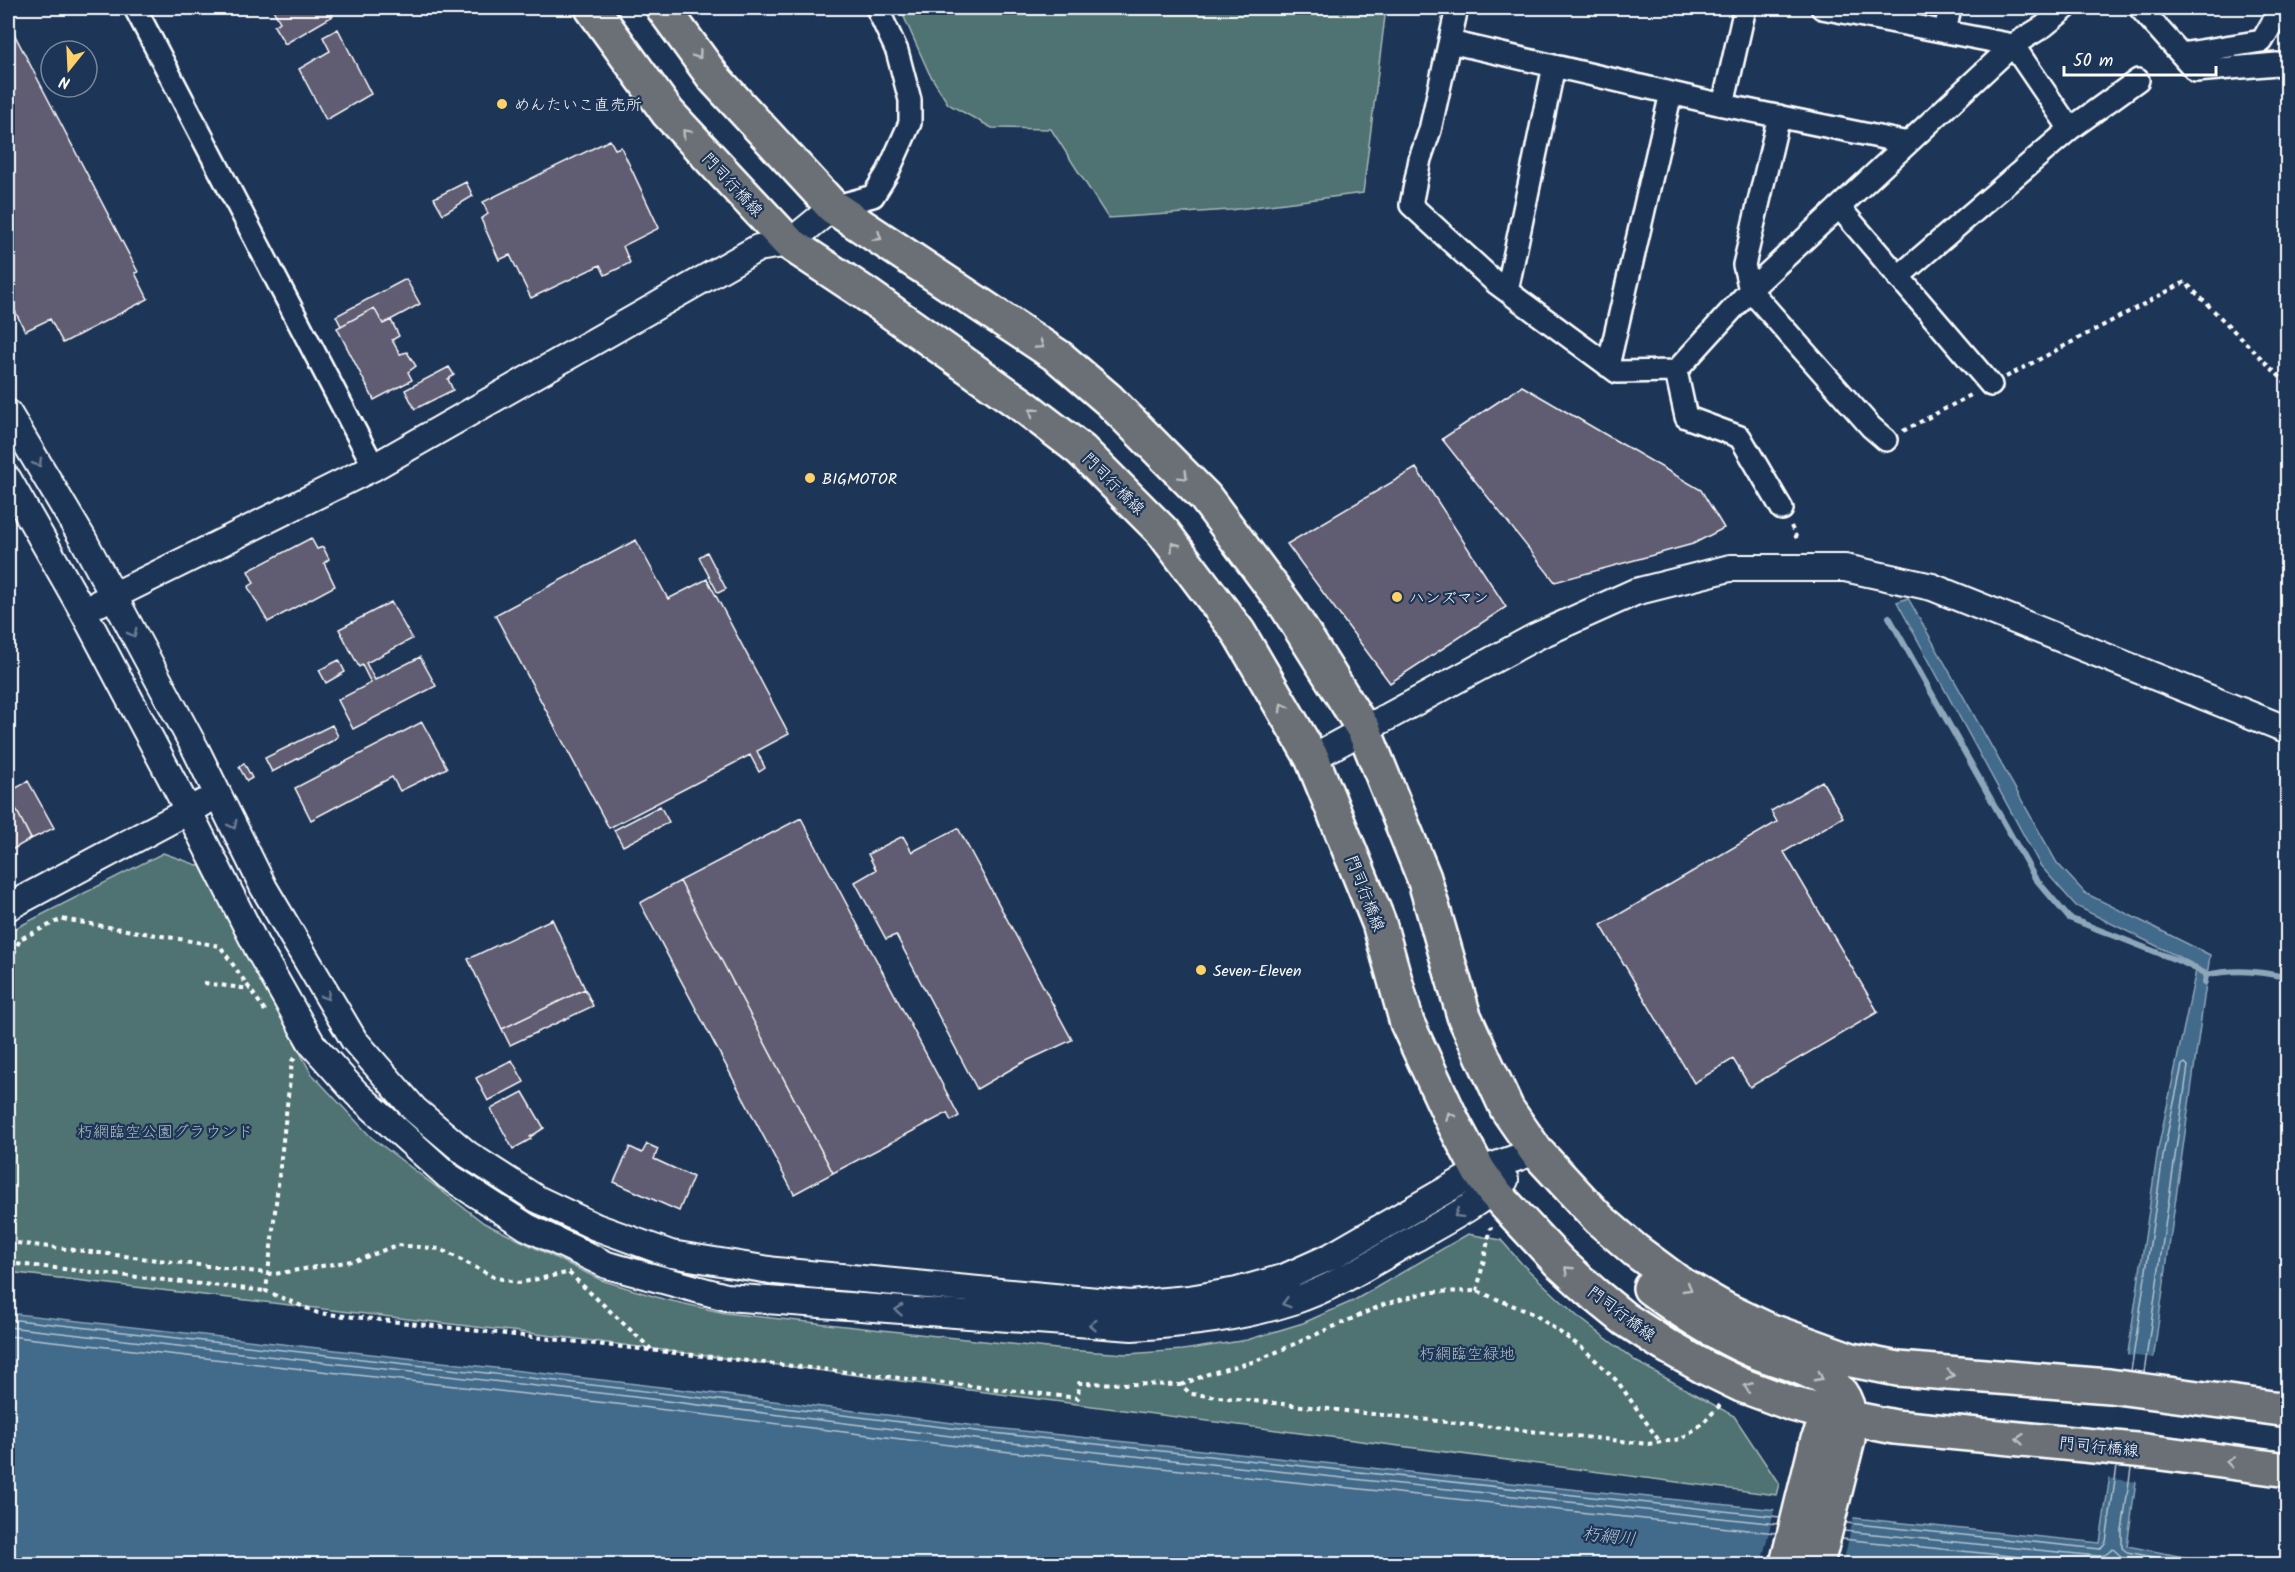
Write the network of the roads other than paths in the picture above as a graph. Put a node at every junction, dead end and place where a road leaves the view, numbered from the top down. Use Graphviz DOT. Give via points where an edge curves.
graph roads {
  1 [pos="135,8"];
  2 [pos="592,8"];
  3 [pos="663,8"];
  4 [pos="877,8"];
  5 [pos="1457,8"];
  6 [pos="1745,8"];
  7 [pos="1822,8"];
  8 [pos="1950,8"];
  9 [pos="2066,8"];
  10 [pos="2140,8"];
  11 [pos="2281,8"];
  12 [pos="1945,32"];
  13 [pos="1450,42"];
  14 [pos="2013,45"];
  15 [pos="2181,54"];
  16 [pos="1554,66"];
  17 [pos="2288,68"];
  18 [pos="2138,80"];
  19 [pos="1671,93"];
  20 [pos="1723,105"];
  21 [pos="1779,116"];
  22 [pos="2070,129"];
  23 [pos="1908,143"];
  24 [pos="833,207"];
  25 [pos="1839,207"];
  26 [pos="789,243"];
  27 [pos="1898,276"];
  28 [pos="1750,290"];
  29 [pos="1508,291"];
  30 [pos="1608,366"];
  31 [pos="1676,370"];
  32 [pos="1991,385"];
  33 [pos="8,413"];
  34 [pos="1886,440"];
  35 [pos="374,467"];
  36 [pos="8,480"];
  37 [pos="1782,509"];
  38 [pos="113,596"];
  39 [pos="83,611"];
  40 [pos="1364,730"];
  41 [pos="2288,730"];
  42 [pos="1312,758"];
  43 [pos="218,795"];
  44 [pos="188,810"];
  45 [pos="8,907"];
  46 [pos="1536,1151"];
  47 [pos="1486,1181"];
  48 [pos="1898,1369"];
  49 [pos="2288,1410"];
  50 [pos="1837,1424"];
  51 [pos="2288,1470"];
  52 [pos="1815,1507"];
  53 [pos="1787,1564"];
  54 [pos="1817,1564"];
  1 -- 35 [label="street"];
  26 -- 2 [label="main road, 門司行橋線, one-way" via="668,113"];
  3 -- 24 [label="main road, one-way" via="714,78"];
  4 -- 24 [label="street" via="897,51 910,100 910,123 873,196"];
  5 -- 13 [label="street"];
  6 -- 20 [label="street"];
  7 -- 12 [label="street"];
  8 -- 12 [label="street"];
  9 -- 14 [label="street"];
  10 -- 15 [label="street"];
  11 -- 15 [label="street" via="2262,41"];
  12 -- 14 [label="street"];
  13 -- 16 [label="street"];
  13 -- 29 [label="street" via="1411,205"];
  14 -- 22 [label="street"];
  14 -- 23 [label="street"];
  15 -- 17 [label="street" via="2196,71 2277,64"];
  16 -- 19 [label="street"];
  16 -- 29 [label="street"];
  18 -- 22 [label="street"];
  19 -- 20 [label="street"];
  19 -- 30 [label="street"];
  20 -- 21 [label="street"];
  21 -- 23 [label="street"];
  21 -- 28 [label="street" via="1744,266"];
  22 -- 27 [label="street"];
  23 -- 25 [label="street"];
  24 -- 26 [label="street"];
  24 -- 40 [label="main road, one-way" via="1059,357 1109,400 1205,497 1287,607"];
  25 -- 27 [label="street"];
  25 -- 28 [label="street"];
  26 -- 35 [label="street" via="758,248"];
  42 -- 26 [label="main road, 門司行橋線, one-way" via="1239,633 1163,531 1081,450 1025,406"];
  27 -- 32 [label="street"];
  28 -- 31 [label="street"];
  28 -- 34 [label="street"];
  29 -- 30 [label="street"];
  30 -- 31 [label="street" via="1617,372"];
  31 -- 37 [label="street" via="1686,417 1740,437"];
  33 -- 38 [label="street, one-way"];
  35 -- 38 [label="street"];
  36 -- 39 [label="street"];
  38 -- 39 [label="street"];
  38 -- 43 [label="street, one-way"];
  39 -- 44 [label="street"];
  40 -- 41 [label="street" via="1535,637 1635,592 1730,568 1845,568 1932,587"];
  40 -- 42 [label="street"];
  40 -- 46 [label="main road" via="1424,878 1464,1016 1507,1109"];
  47 -- 42 [label="main road, 門司行橋線, one-way" via="1453,1122 1407,1023 1379,923"];
  43 -- 44 [label="street"];
  43 -- 47 [label="street, one-way" via="264,888 354,1040 415,1110 467,1154 537,1199 596,1227 671,1254 776,1272 931,1287 1130,1304 1190,1299 1283,1278"];
  44 -- 45 [label="street"];
  47 -- 44 [label="street, one-way" via="1455,1216 1347,1278 1295,1300 1197,1323 1132,1327 726,1297 607,1265 526,1227 448,1176 356,1093 312,1044 257,947"];
  46 -- 47 [label="street"];
  46 -- 48 [label="main road, one-way" via="1599,1219 1679,1283 1726,1310 1793,1340 1852,1360"];
  46 -- 50 [label="main road, one-way" via="1566,1211 1603,1250 1690,1317 1835,1387"];
  50 -- 47 [label="main road, 門司行橋線, one-way" via="1704,1367 1625,1318 1560,1262"];
  48 -- 49 [label="main road, one-way" via="2109,1386"];
  48 -- 50 [label="main road" via="1868,1377"];
  51 -- 50 [label="main road, 門司行橋線, one-way" via="2099,1446"];
  50 -- 52 [label="main road"];
  52 -- 53 [label="main road"];
  52 -- 54 [label="main road"];
}
